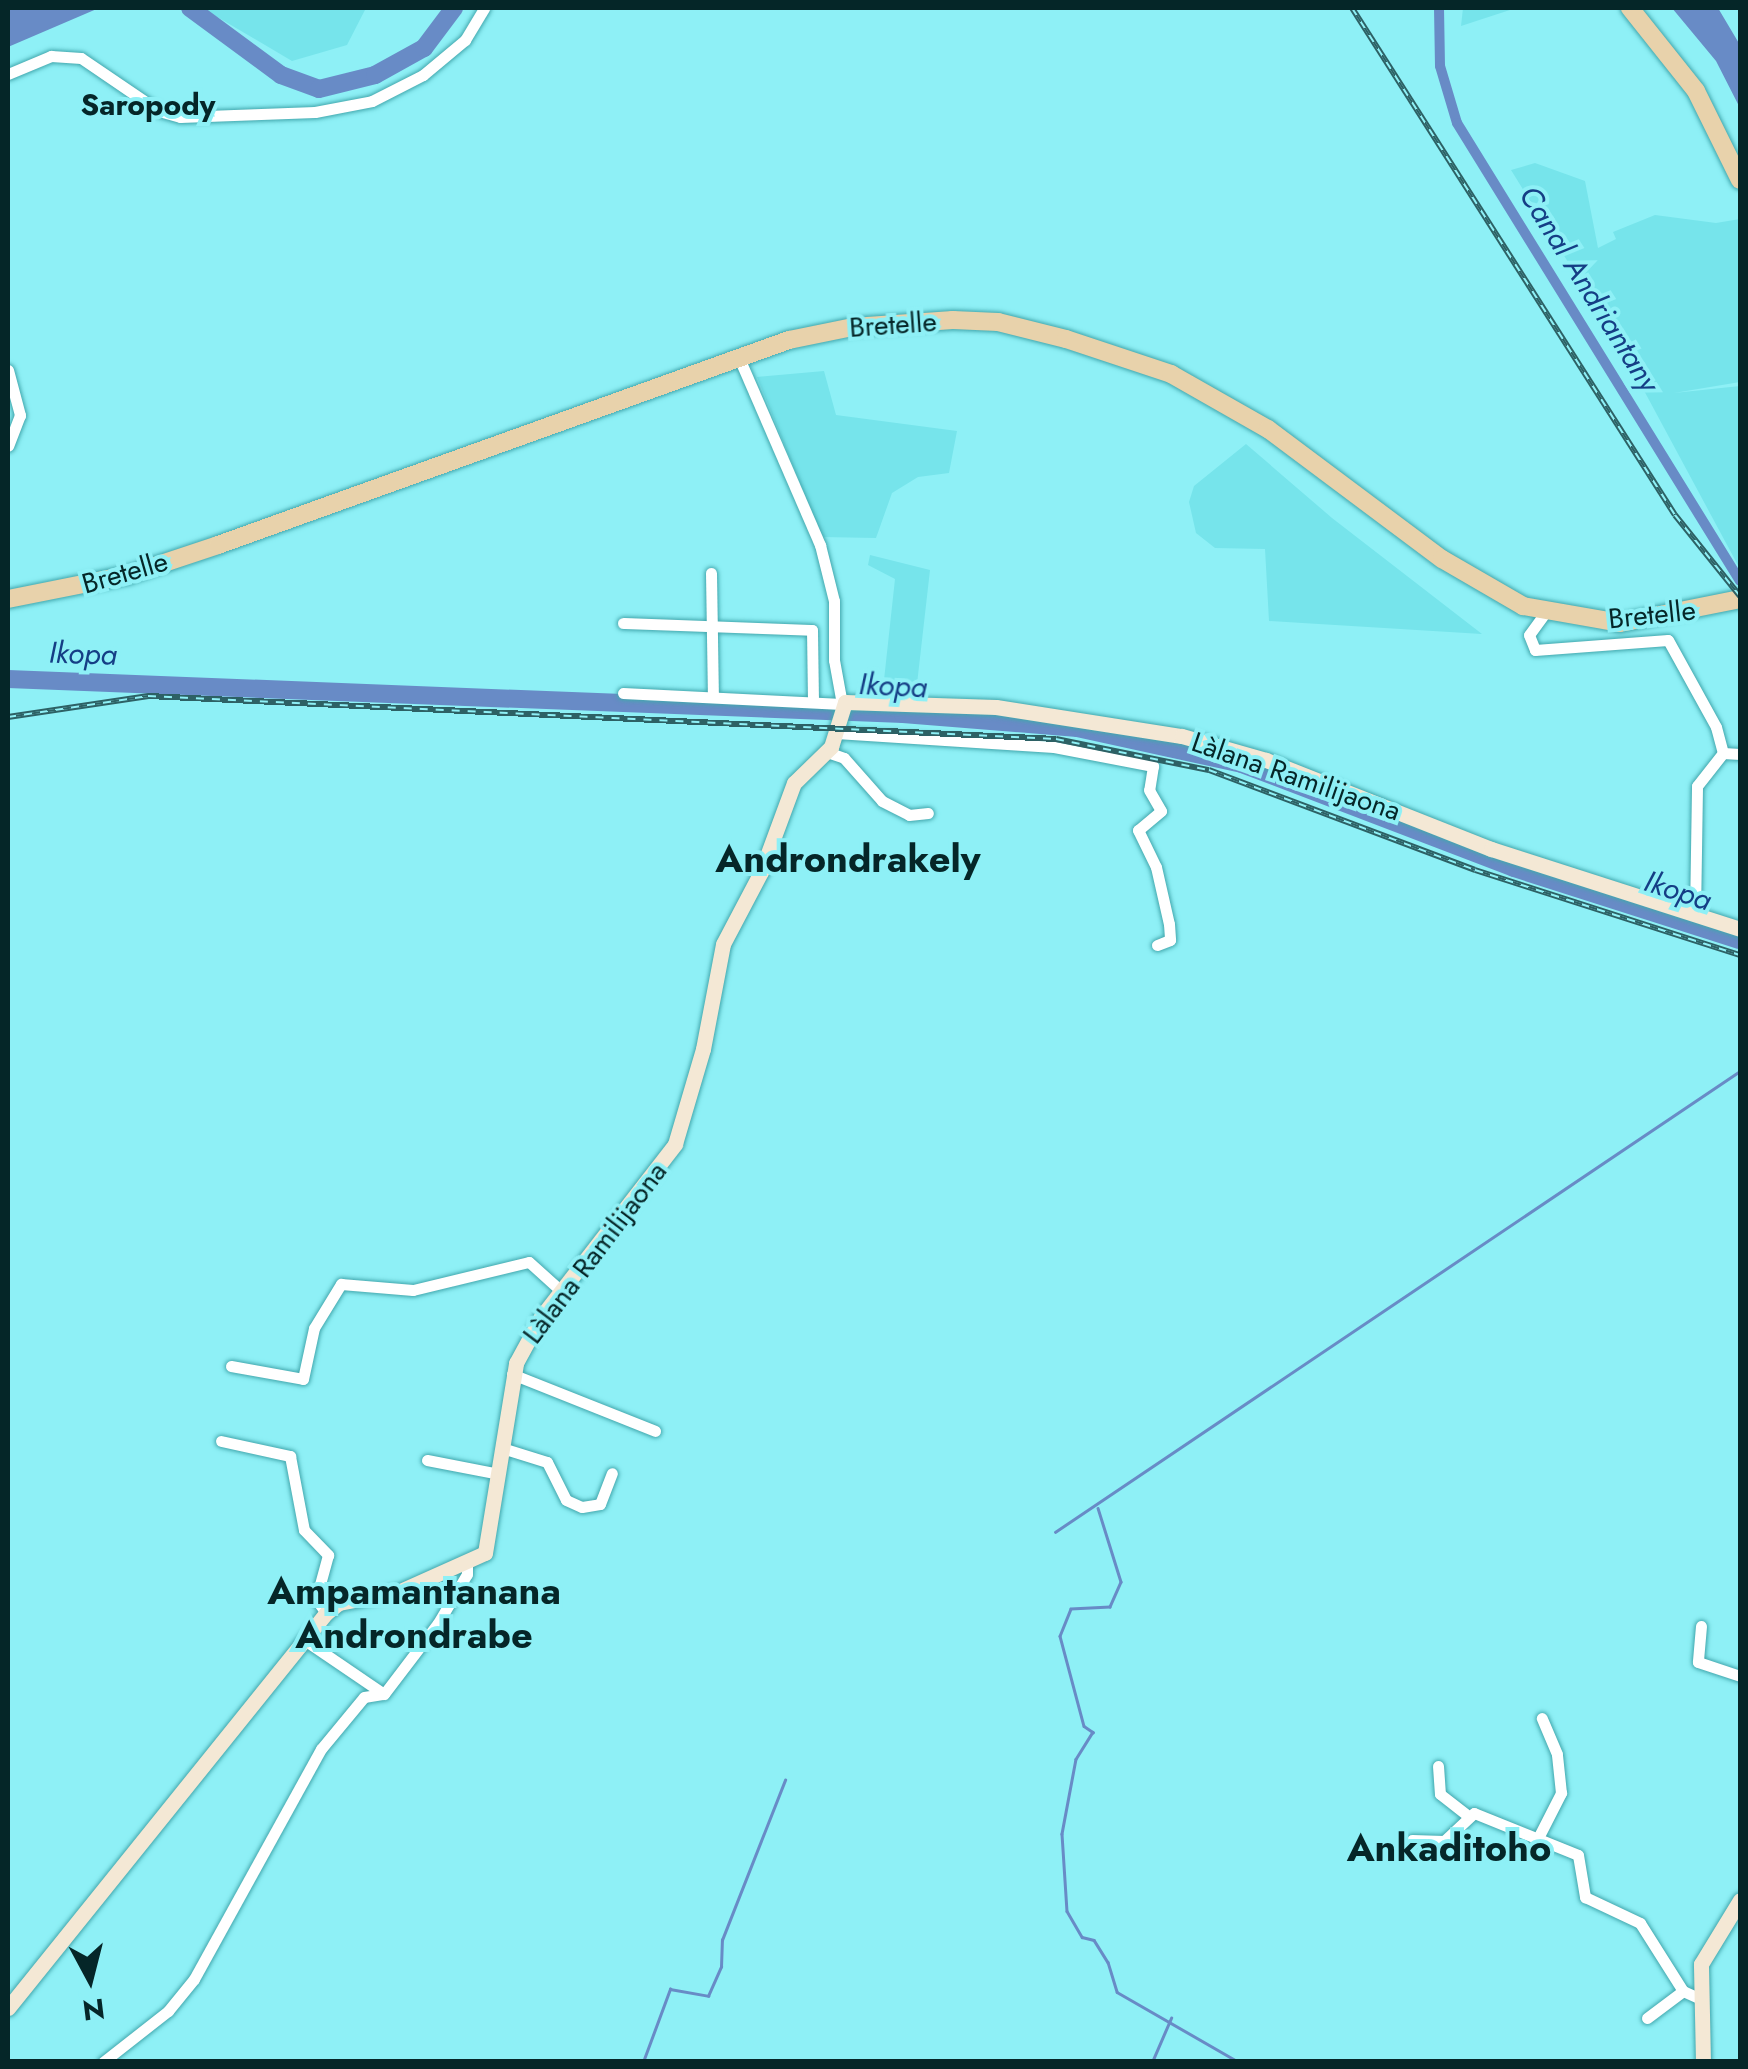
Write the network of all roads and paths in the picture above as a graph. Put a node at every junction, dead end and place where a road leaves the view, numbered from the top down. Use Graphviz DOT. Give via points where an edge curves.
graph roads {
  1 [pos="484,8"];
  2 [pos="1630,8"];
  3 [pos="1640,8"];
  4 [pos="8,74"];
  5 [pos="1740,166"];
  6 [pos="1740,180"];
  7 [pos="739,358"];
  8 [pos="8,370"];
  9 [pos="8,446"];
  10 [pos="712,573"];
  11 [pos="8,599"];
  12 [pos="1740,600"];
  13 [pos="1545,612"];
  14 [pos="623,623"];
  15 [pos="712,626"];
  16 [pos="623,693"];
  17 [pos="713,697"];
  18 [pos="813,702"];
  19 [pos="839,716"];
  20 [pos="827,752"];
  21 [pos="1723,753"];
  22 [pos="1740,754"];
  23 [pos="928,813"];
  24 [pos="1695,915"];
  25 [pos="1740,930"];
  26 [pos="1156,945"];
  27 [pos="560,1290"];
  28 [pos="231,1366"];
  29 [pos="512,1374"];
  30 [pos="655,1431"];
  31 [pos="222,1441"];
  32 [pos="502,1448"];
  33 [pos="427,1460"];
  34 [pos="612,1473"];
  35 [pos="498,1474"];
  36 [pos="467,1560"];
  37 [pos="326,1613"];
  38 [pos="1701,1626"];
  39 [pos="306,1641"];
  40 [pos="1740,1676"];
  41 [pos="384,1694"];
  42 [pos="1542,1718"];
  43 [pos="1438,1766"];
  44 [pos="1467,1815"];
  45 [pos="1538,1838"];
  46 [pos="1412,1840"];
  47 [pos="1740,1900"];
  48 [pos="1683,1991"];
  49 [pos="1700,1998"];
  50 [pos="8,2008"];
  51 [pos="1647,2018"];
  52 [pos="103,2062"];
  53 [pos="1703,2062"];
  1 -- 4 [label="street" via="465,40 423,75 372,101 315,112 180,117 81,58 51,56"];
  2 -- 6 [label="main road" via="1706,108"];
  3 -- 5 [label="main road" via="1688,67"];
  7 -- 11 [label="main road, Bretelle" via="218,546 128,575"];
  7 -- 13 [label="main road, Bretelle" via="818,333 926,320 998,322 1084,345 1215,397 1464,574"];
  7 -- 19 [label="street" via="820,545 834,601"];
  8 -- 9 [label="street" via="20,400"];
  10 -- 15 [label="street"];
  12 -- 13 [label="main road, Bretelle" via="1640,622"];
  13 -- 21 [label="street" via="1529,635 1535,650 1668,640"];
  14 -- 15 [label="street"];
  15 -- 17 [label="street"];
  15 -- 18 [label="street" via="812,630"];
  16 -- 17 [label="street"];
  17 -- 18 [label="street"];
  18 -- 19 [label="street"];
  19 -- 20 [label="street, Làlana Ramilijaona"];
  19 -- 24 [label="street, Làlana Ramilijaona" via="996,707 1182,736 1266,760 1491,849"];
  19 -- 26 [label="street" via="1153,766 1150,790 1161,810 1138,830 1156,867 1169,924 1170,940"];
  20 -- 23 [label="street" via="844,758 882,801 909,815"];
  20 -- 27 [label="street, Làlana Ramilijaona" via="794,783 768,857 723,944 704,1050 674,1144 600,1249"];
  21 -- 22 [label="street"];
  21 -- 24 [label="street" via="1696,793"];
  24 -- 25 [label="street, Làlana Ramilijaona"];
  27 -- 28 [label="street" via="530,1262 412,1290 341,1284 314,1328 303,1378"];
  27 -- 29 [label="street, Làlana Ramilijaona"];
  29 -- 30 [label="street"];
  29 -- 32 [label="street, Làlana Ramilijaona"];
  31 -- 37 [label="street" via="290,1456 304,1530 328,1555 316,1599"];
  32 -- 34 [label="street" via="547,1462 566,1500 582,1507 600,1504"];
  32 -- 35 [label="street, Làlana Ramilijaona"];
  33 -- 35 [label="street"];
  35 -- 36 [label="street, Làlana Ramilijaona" via="490,1544 481,1557"];
  36 -- 37 [label="street, Làlana Ramilijaona" via="400,1591 340,1603"];
  36 -- 41 [label="street" via="467,1574 438,1623"];
  37 -- 39 [label="street"];
  38 -- 40 [label="street" via="1698,1662"];
  39 -- 41 [label="street"];
  39 -- 50 [label="street"];
  41 -- 52 [label="street" via="364,1698 321,1749 194,1980 168,2011"];
  42 -- 45 [label="street" via="1557,1754 1561,1793"];
  43 -- 44 [label="street" via="1440,1794"];
  44 -- 45 [label="street"];
  44 -- 46 [label="street" via="1444,1841"];
  45 -- 48 [label="street" via="1578,1855 1585,1897 1640,1923"];
  47 -- 49 [label="street" via="1706,1950"];
  48 -- 49 [label="street"];
  48 -- 51 [label="street"];
  49 -- 53 [label="street"];
}
